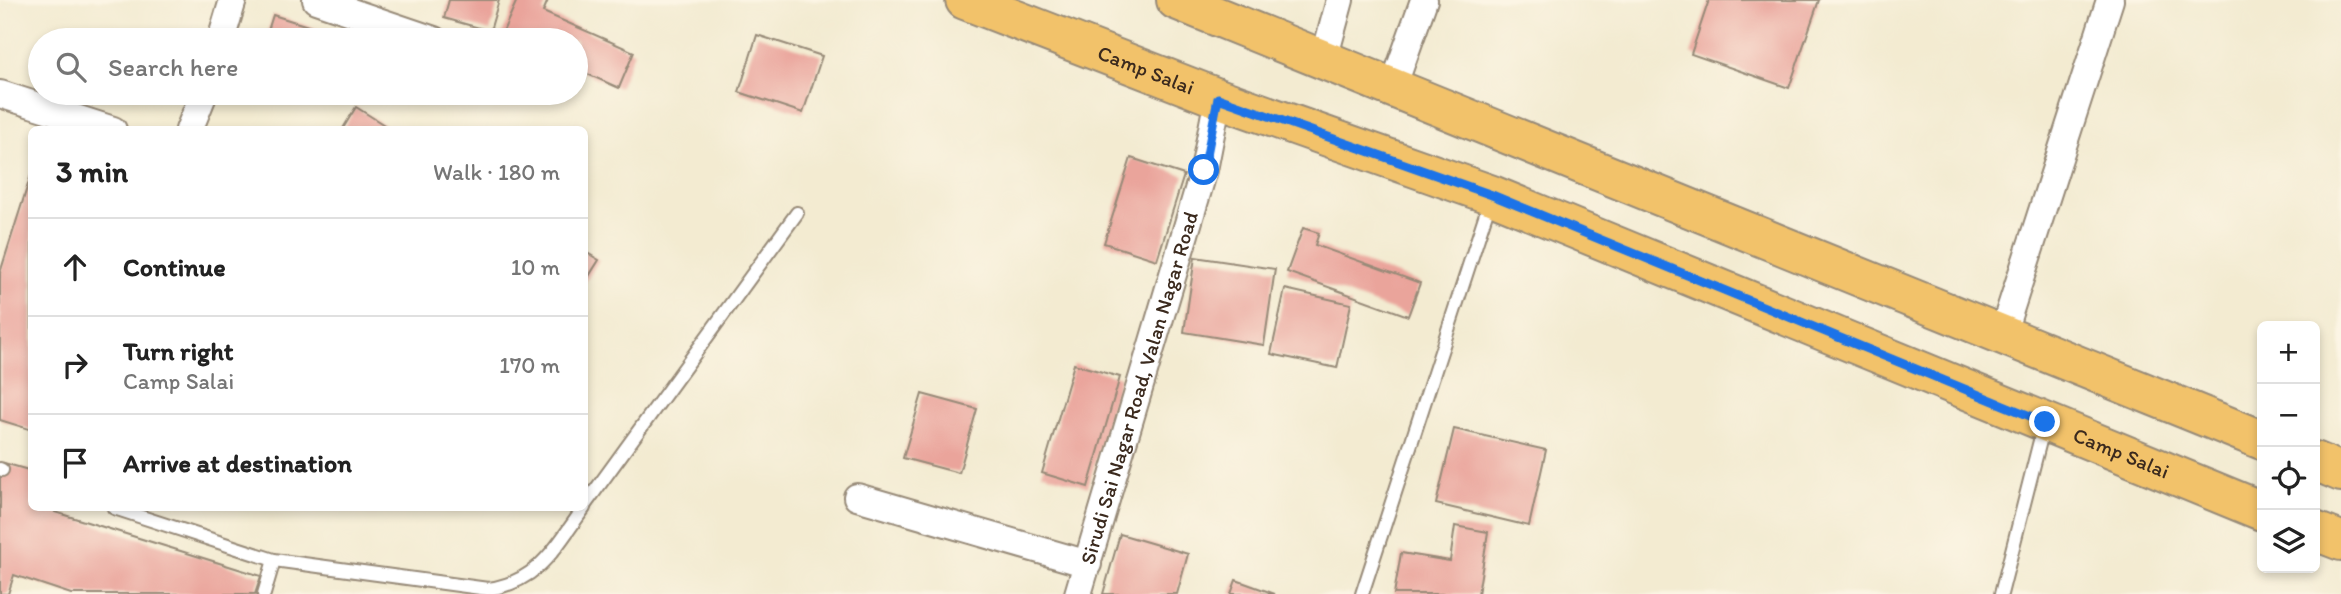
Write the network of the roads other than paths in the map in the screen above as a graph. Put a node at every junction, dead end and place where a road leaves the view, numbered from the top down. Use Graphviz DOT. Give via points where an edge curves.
graph roads {
  1 [pos="233,0"];
  2 [pos="316,0"];
  3 [pos="965,0"];
  4 [pos="1176,0"];
  5 [pos="1340,0"];
  6 [pos="1424,0"];
  7 [pos="2110,0"];
  8 [pos="225,28"];
  9 [pos="398,28"];
  10 [pos="1324,59"];
  11 [pos="1393,87"];
  12 [pos="0,94"];
  13 [pos="1218,98"];
  14 [pos="28,103"];
  15 [pos="35,105"];
  16 [pos="199,105"];
  17 [pos="100,126"];
  18 [pos="191,126"];
  19 [pos="1492,195"];
  20 [pos="797,213"];
  21 [pos="2003,335"];
  22 [pos="2045,422"];
  23 [pos="2257,438"];
  24 [pos="2320,463"];
  25 [pos="2341,472"];
  26 [pos="857,498"];
  27 [pos="588,501"];
  28 [pos="2260,510"];
  29 [pos="123,511"];
  30 [pos="581,511"];
  31 [pos="2320,533"];
  32 [pos="2341,541"];
  33 [pos="274,560"];
  34 [pos="1088,564"];
  35 [pos="264,594"];
  36 [pos="1078,594"];
  37 [pos="1362,594"];
  38 [pos="2001,594"];
  1 -- 8 [label="street"];
  2 -- 9 [label="street"];
  3 -- 13 [label="main road, Camp Salai"];
  4 -- 10 [label="main road"];
  5 -- 10 [label="street"];
  6 -- 11 [label="street"];
  7 -- 21 [label="street"];
  10 -- 11 [label="main road"];
  11 -- 21 [label="main road"];
  12 -- 14 [label="street"];
  13 -- 19 [label="main road, Camp Salai"];
  13 -- 34 [label="street, Sirudi Sai Nagar Road, Valan Nagar Road" via="1204,170"];
  15 -- 17 [label="street"];
  16 -- 18 [label="street"];
  19 -- 22 [label="main road, Camp Salai"];
  19 -- 37 [label="lane"];
  20 -- 27 [label="lane"];
  21 -- 23 [label="main road"];
  22 -- 28 [label="main road, Camp Salai"];
  22 -- 38 [label="lane"];
  24 -- 25 [label="main road"];
  26 -- 34 [label="street"];
  29 -- 33 [label="lane"];
  30 -- 33 [label="lane" via="544,562 524,580 500,588"];
  31 -- 32 [label="main road"];
  33 -- 35 [label="lane"];
  34 -- 36 [label="street, Sirudi Sai Nagar Road, Valan Nagar Road"];
}
